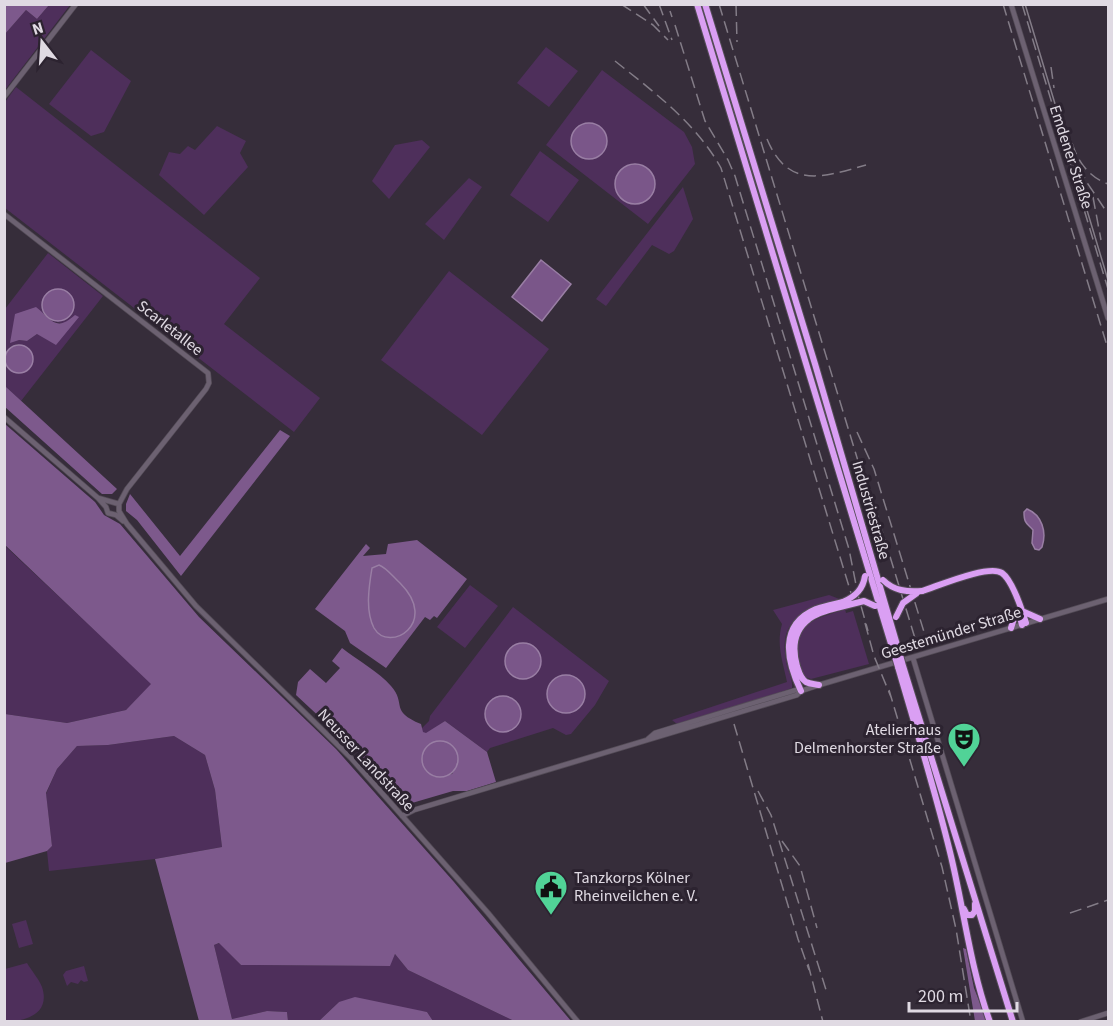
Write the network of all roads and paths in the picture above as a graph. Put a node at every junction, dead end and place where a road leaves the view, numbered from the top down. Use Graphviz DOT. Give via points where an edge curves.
graph roads {
  1 [pos="76,4"];
  2 [pos="697,4"];
  3 [pos="705,4"];
  4 [pos="1011,4"];
  5 [pos="4,97"];
  6 [pos="4,214"];
  7 [pos="1108,318"];
  8 [pos="4,417"];
  9 [pos="98,498"];
  10 [pos="115,502"];
  11 [pos="106,507"];
  12 [pos="118,513"];
  13 [pos="853,520"];
  14 [pos="867,546"];
  15 [pos="922,591"];
  16 [pos="1108,599"];
  17 [pos="844,604"];
  18 [pos="1019,606"];
  19 [pos="1040,619"];
  20 [pos="1024,624"];
  21 [pos="1011,628"];
  22 [pos="892,639"];
  23 [pos="913,658"];
  24 [pos="901,667"];
  25 [pos="800,676"];
  26 [pos="819,685"];
  27 [pos="801,691"];
  28 [pos="396,809"];
  29 [pos="414,810"];
  30 [pos="402,816"];
  31 [pos="411,826"];
  32 [pos="974,895"];
  33 [pos="960,896"];
  34 [pos="1108,1013"];
  35 [pos="1022,1021"];
  36 [pos="578,1022"];
  37 [pos="990,1022"];
  38 [pos="1013,1022"];
  39 [pos="1080,1022"];
  1 -- 5 [label="street"];
  2 -- 13 [label="highway, Industriestraße"];
  3 -- 14 [label="highway, Industriestraße"];
  4 -- 7 [label="street, Emdener Straße"];
  6 -- 10 [label="street, Scarletallee" via="208,373 206,389"];
  8 -- 9 [label="street, Neusser Landstraße"];
  9 -- 10 [label="street, Neusser Landstraße"];
  9 -- 11 [label="street, Neusser Landstraße"];
  10 -- 11 [label="street"];
  10 -- 12 [label="street"];
  11 -- 12 [label="street, Neusser Landstraße" via="108,513"];
  12 -- 28 [label="street, Neusser Landstraße" via="196,606 335,742"];
  13 -- 17 [label="highway, bridge" via="865,576 860,591"];
  13 -- 22 [label="highway, Industriestraße"];
  14 -- 15 [label="highway, bridge" via="883,580 903,591"];
  14 -- 22 [label="highway, Industriestraße"];
  15 -- 18 [label="highway" via="992,570 1007,579"];
  15 -- 22 [label="highway, bridge" via="907,599 896,616"];
  16 -- 19 [label="street, Geestemünder Straße"];
  17 -- 22 [label="highway, bridge" via="864,601 875,606"];
  17 -- 25 [label="highway" via="817,614 800,627 793,647"];
  17 -- 27 [label="highway" via="805,615 790,636 789,657"];
  18 -- 19 [label="highway"];
  18 -- 20 [label="highway"];
  18 -- 21 [label="highway"];
  19 -- 20 [label="street, Geestemünder Straße"];
  20 -- 21 [label="street, Geestemünder Straße"];
  21 -- 23 [label="street, Geestemünder Straße"];
  22 -- 24 [label="highway, Industriestraße, bridge"];
  23 -- 26 [label="street, Geestemünder Straße"];
  23 -- 35 [label="street"];
  24 -- 32 [label="highway, Industriestraße"];
  24 -- 33 [label="highway, Industriestraße"];
  25 -- 26 [label="highway"];
  25 -- 27 [label="highway"];
  26 -- 27 [label="street, Geestemünder Straße"];
  27 -- 29 [label="street, Geestemünder Straße"];
  28 -- 29 [label="street"];
  28 -- 30 [label="street, Neusser Landstraße"];
  29 -- 30 [label="street, Geestemünder Straße"];
  29 -- 31 [label="street"];
  30 -- 31 [label="street, Neusser Landstraße"];
  31 -- 36 [label="street, Neusser Landstraße"];
  32 -- 33 [label="highway" via="975,910 969,916"];
  32 -- 38 [label="highway, Industriestraße"];
  33 -- 37 [label="highway, Industriestraße" via="973,965"];
  34 -- 39 [label="street"];
}
